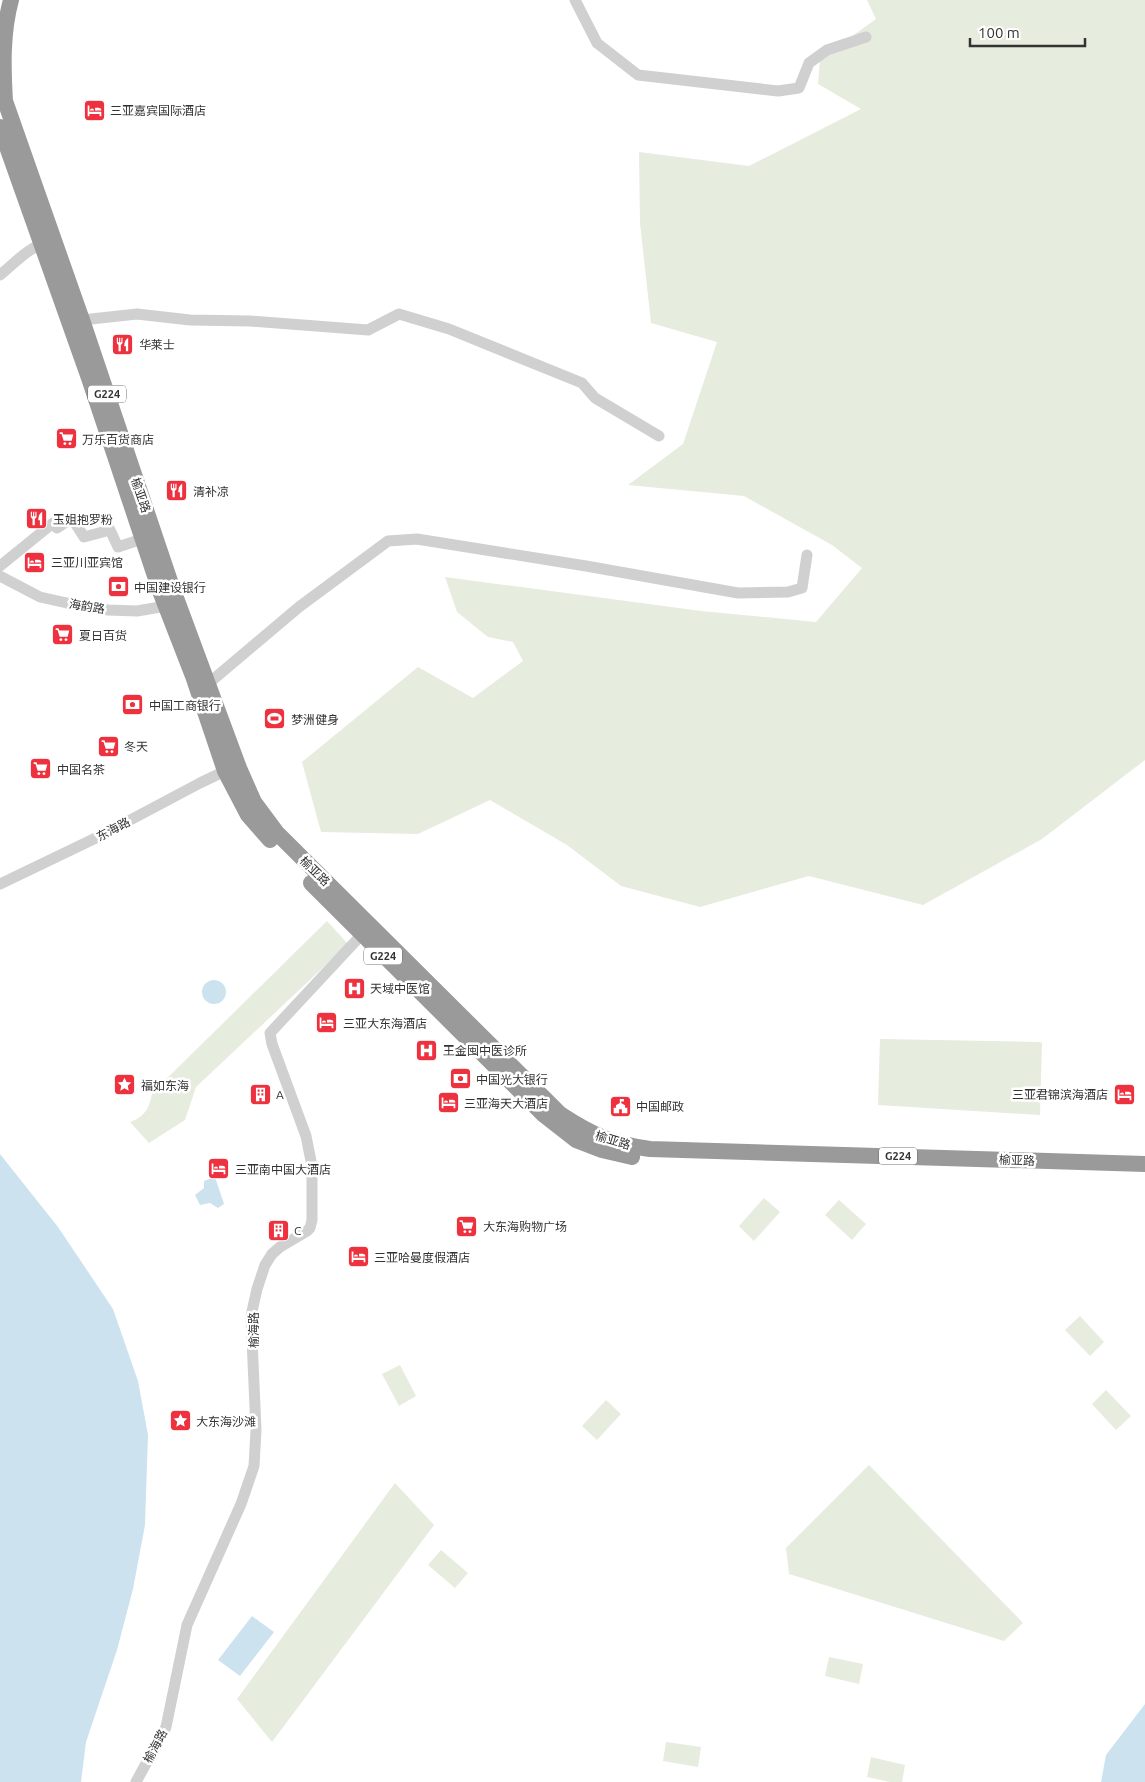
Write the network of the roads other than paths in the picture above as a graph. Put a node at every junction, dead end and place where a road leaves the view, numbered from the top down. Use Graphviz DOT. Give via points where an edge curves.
graph roads {
  1 [pos="10,0"];
  2 [pos="575,0"];
  3 [pos="866,37"];
  4 [pos="0,127"];
  5 [pos="48,243"];
  6 [pos="0,275"];
  7 [pos="82,320"];
  8 [pos="659,436"];
  9 [pos="142,539"];
  10 [pos="807,555"];
  11 [pos="0,566"];
  12 [pos="0,576"];
  13 [pos="173,605"];
  14 [pos="209,683"];
  15 [pos="225,771"];
  16 [pos="0,884"];
  17 [pos="367,930"];
  18 [pos="1145,1164"];
  19 [pos="1145,1173"];
  20 [pos="136,1782"];
  1 -- 5 [label="highway, 榆亚路 / G224" via="4,36 5,101"];
  2 -- 3 [label="street" via="597,43 638,75 778,91 799,88 809,63 827,50"];
  4 -- 5 [label="highway, 榆亚路 / G224"];
  5 -- 6 [label="street" via="31,250"];
  5 -- 7 [label="highway, 榆亚路 / G224"];
  5 -- 9 [label="highway, 榆亚路 / G224"];
  7 -- 8 [label="street" via="137,314 368,330 399,314 449,329 582,383 596,398"];
  7 -- 13 [label="highway, 榆亚路 / G224"];
  9 -- 11 [label="street" via="118,547 110,530 84,537 72,518 57,528 52,523"];
  9 -- 13 [label="highway, 榆亚路 / G224" via="160,591"];
  10 -- 14 [label="street" via="802,588 788,592 738,592 417,538 388,541 299,607"];
  12 -- 13 [label="street, 海韵路" via="40,597 108,610 137,611"];
  13 -- 14 [label="highway, 榆亚路 / G224"];
  13 -- 15 [label="highway, 榆亚路 / G224"];
  14 -- 17 [label="highway, 榆亚路 / G224" via="254,802 277,833"];
  15 -- 16 [label="street, 东海路"];
  15 -- 17 [label="highway, 榆亚路 / G224" via="248,815 273,844"];
  17 -- 18 [label="highway, 榆亚路 / G224" via="560,1114 584,1130 626,1146"];
  17 -- 19 [label="highway, 榆亚路 / G224" via="544,1115 576,1140 602,1150 627,1157"];
  17 -- 20 [label="street, 榆海路" via="270,1033 306,1136 312,1166 312,1220 307,1231 272,1254 257,1289 251,1316 256,1430 254,1466 242,1504 188,1625 166,1727"];
}
